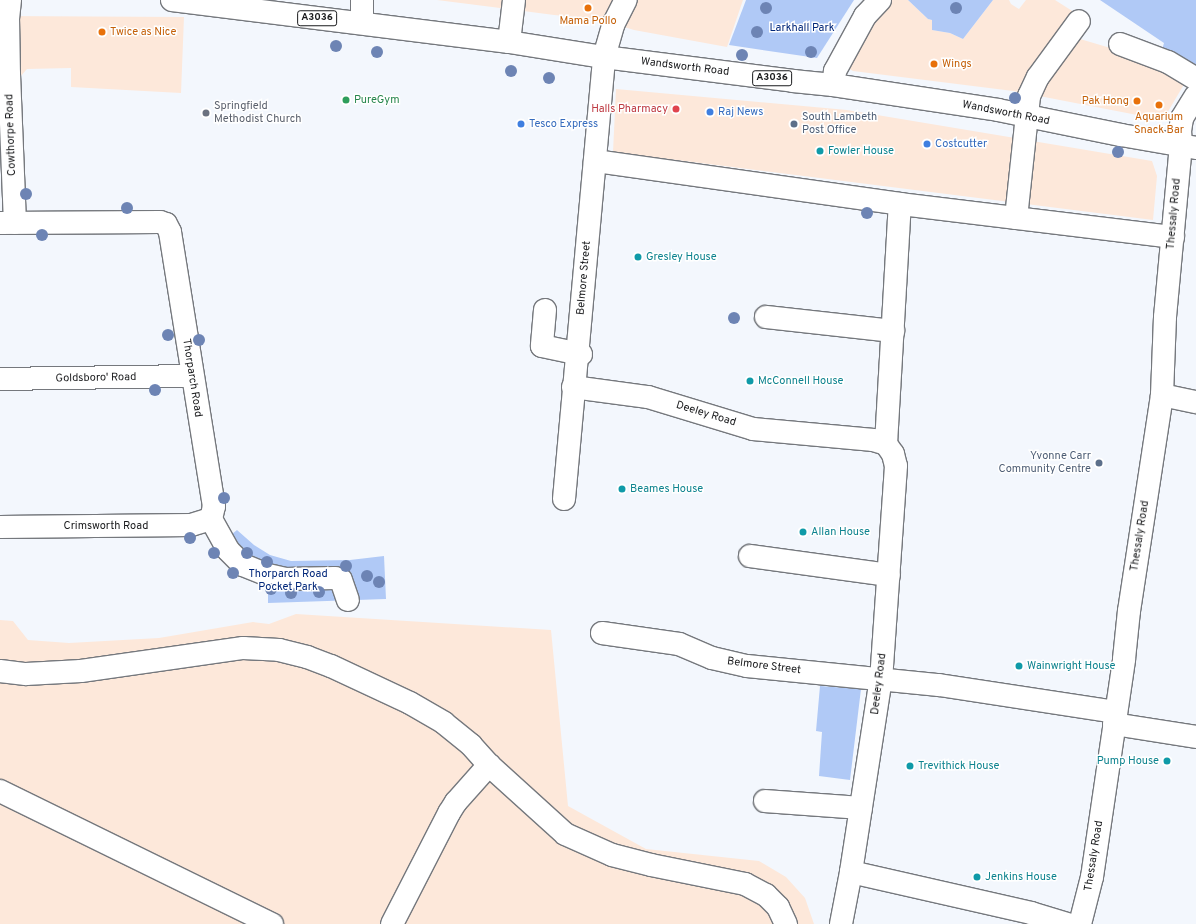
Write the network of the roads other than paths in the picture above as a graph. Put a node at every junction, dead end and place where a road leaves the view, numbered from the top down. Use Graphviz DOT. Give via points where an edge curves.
graph roads {
  1 [pos="10,0"];
  2 [pos="172,0"];
  3 [pos="362,0"];
  4 [pos="514,0"];
  5 [pos="626,0"];
  6 [pos="880,0"];
  7 [pos="1079,21"];
  8 [pos="362,24"];
  9 [pos="509,42"];
  10 [pos="1120,44"];
  11 [pos="604,57"];
  12 [pos="1196,79"];
  13 [pos="834,85"];
  14 [pos="1196,96"];
  15 [pos="5,97"];
  16 [pos="1026,117"];
  17 [pos="1188,147"];
  18 [pos="595,162"];
  19 [pos="900,204"];
  20 [pos="1016,218"];
  21 [pos="7,223"];
  22 [pos="1173,237"];
  23 [pos="545,310"];
  24 [pos="766,317"];
  25 [pos="892,331"];
  26 [pos="579,354"];
  27 [pos="192,376"];
  28 [pos="0,379"];
  29 [pos="573,387"];
  30 [pos="1162,395"];
  31 [pos="1196,402"];
  32 [pos="886,444"];
  33 [pos="564,499"];
  34 [pos="210,519"];
  35 [pos="0,527"];
  36 [pos="750,556"];
  37 [pos="889,574"];
  38 [pos="348,600"];
  39 [pos="602,633"];
  40 [pos="0,671"];
  41 [pos="881,678"];
  42 [pos="1115,718"];
  43 [pos="1196,737"];
  44 [pos="489,765"];
  45 [pos="0,790"];
  46 [pos="765,801"];
  47 [pos="860,808"];
  48 [pos="851,872"];
  49 [pos="272,924"];
  50 [pos="392,924"];
  51 [pos="786,924"];
  52 [pos="841,924"];
  53 [pos="1067,924"];
  54 [pos="1080,924"];
  1 -- 15 [label="street, Cowthorpe Road"];
  2 -- 8 [label="street, Wandsworth Road / A3036"];
  3 -- 8 [label="street"];
  4 -- 9 [label="street"];
  5 -- 11 [label="street, Belmore Street" via="613,25"];
  6 -- 13 [label="street" via="862,23 836,71"];
  7 -- 16 [label="street" via="1038,77 1028,96"];
  8 -- 9 [label="street, Wandsworth Road / A3036"];
  9 -- 11 [label="street, Wandsworth Road / A3036"];
  10 -- 12 [label="street" via="1168,62"];
  11 -- 13 [label="street, Wandsworth Road / A3036"];
  11 -- 18 [label="street, Belmore Street"];
  13 -- 16 [label="street, Wandsworth Road / A3036" via="998,110"];
  14 -- 17 [label="street, Thessaly Road" via="1182,118 1180,131"];
  15 -- 21 [label="street, Cowthorpe Road"];
  16 -- 17 [label="street, Wandsworth Road / A3036"];
  16 -- 20 [label="street"];
  17 -- 22 [label="street, Thessaly Road"];
  18 -- 19 [label="street"];
  18 -- 26 [label="street, Belmore Street"];
  19 -- 20 [label="street"];
  19 -- 25 [label="street, Deeley Road"];
  20 -- 22 [label="street"];
  21 -- 27 [label="street, Thorparch Road" via="166,224 170,232"];
  22 -- 30 [label="street, Thessaly Road" via="1165,317"];
  23 -- 26 [label="street" via="542,346"];
  24 -- 25 [label="street"];
  25 -- 32 [label="street, Deeley Road"];
  26 -- 29 [label="street, Belmore Street"];
  27 -- 28 [label="street, Goldsboro' Road"];
  27 -- 34 [label="street, Thorparch Road" via="214,506"];
  29 -- 32 [label="street, Deeley Road" via="648,397 753,429 873,440"];
  29 -- 33 [label="street, Belmore Street"];
  30 -- 31 [label="street"];
  30 -- 42 [label="street, Thessaly Road"];
  32 -- 37 [label="street, Deeley Road" via="893,454 896,466"];
  34 -- 35 [label="street, Crimsworth Road" via="191,526"];
  34 -- 38 [label="street" via="228,550 243,565 285,579 336,578 341,580"];
  36 -- 37 [label="street"];
  37 -- 41 [label="street, Deeley Road"];
  39 -- 41 [label="street, Belmore Street" via="679,644 712,658 747,666"];
  40 -- 44 [label="street" via="26,674 81,672 238,648 287,652 331,666 426,711 462,737"];
  41 -- 42 [label="street, Belmore Street" via="947,686"];
  41 -- 47 [label="street, Deeley Road"];
  42 -- 43 [label="street, Belmore Street"];
  42 -- 54 [label="street, Thessaly Road" via="1092,877"];
  44 -- 50 [label="street" via="449,813"];
  44 -- 51 [label="street" via="566,834 612,855 745,884 766,895 778,907"];
  45 -- 49 [label="street"];
  46 -- 47 [label="street"];
  47 -- 48 [label="street, Deeley Road"];
  48 -- 52 [label="street, Deeley Road"];
  48 -- 53 [label="street" via="1031,913"];
}
